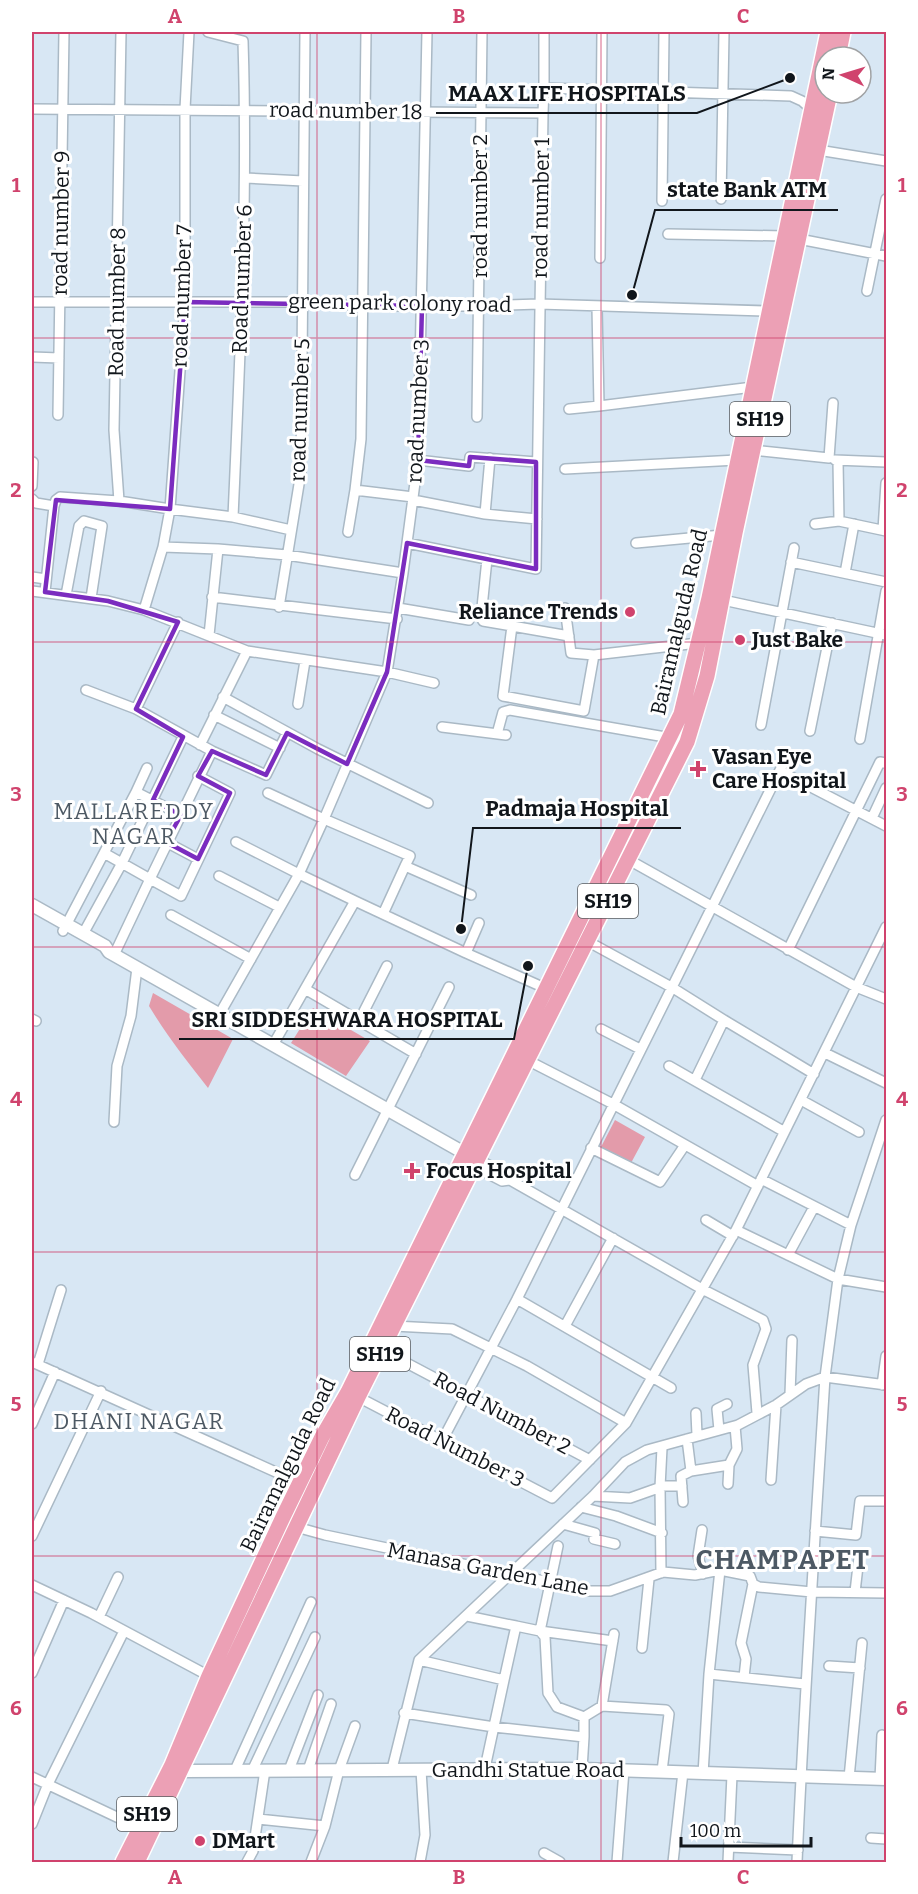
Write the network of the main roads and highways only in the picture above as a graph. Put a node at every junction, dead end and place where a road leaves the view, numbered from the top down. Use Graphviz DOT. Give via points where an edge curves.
graph roads {
  1 [pos="828,32"];
  2 [pos="827,105"];
  3 [pos="801,194"];
  4 [pos="792,238"];
  5 [pos="687,721"];
  6 [pos="472,1160"];
  7 [pos="177,1768"];
  8 [pos="123,1863"];
  9 [pos="137,1863"];
  1 -- 3 [label="main road, Bairamalguda Road / SH19" via="811,110"];
  2 -- 3 [label="main road, Bairamalguda Road / SH19" via="818,150"];
  3 -- 4 [label="main road, Bairamalguda Road / SH19"];
  4 -- 5 [label="main road, Bairamalguda Road / SH19" via="723,600"];
  4 -- 5 [label="main road, Bairamalguda Road / SH19" via="768,311 698,643"];
  5 -- 6 [label="main road, Bairamalguda Road / SH19" via="672,775"];
  5 -- 6 [label="main road, Bairamalguda Road / SH19" via="671,738 547,989"];
  6 -- 7 [label="main road, Bairamalguda Road / SH19"];
  6 -- 7 [label="main road, Bairamalguda Road / SH19" via="300,1483 209,1676"];
  7 -- 8 [label="main road, Bairamalguda Road / SH19"];
  7 -- 9 [label="main road, Bairamalguda Road / SH19"];
}
